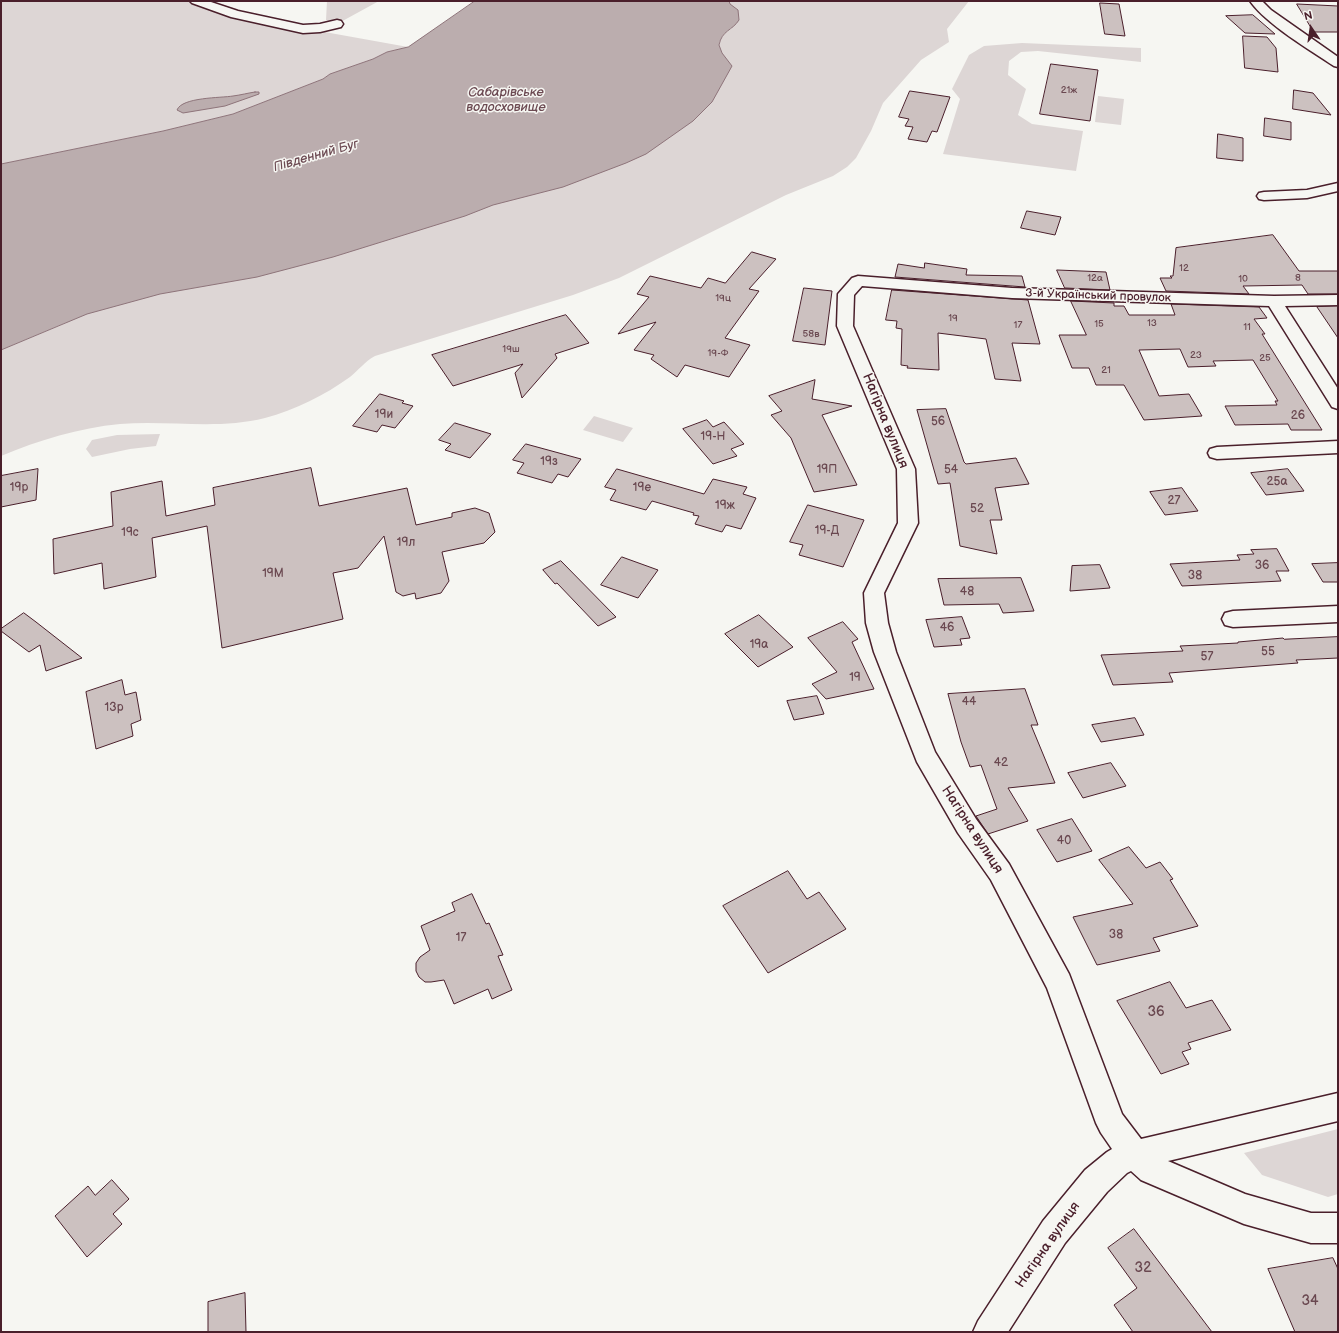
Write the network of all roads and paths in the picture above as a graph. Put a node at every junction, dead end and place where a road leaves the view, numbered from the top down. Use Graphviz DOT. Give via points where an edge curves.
graph roads {
  1 [pos="196,1"];
  2 [pos="1256,1"];
  3 [pos="337,24"];
  4 [pos="1338,63"];
  5 [pos="1338,187"];
  6 [pos="1264,196"];
  7 [pos="858,281"];
  8 [pos="1338,300"];
  9 [pos="1274,301"];
  10 [pos="1338,403"];
  11 [pos="1338,447"];
  12 [pos="1217,453"];
  13 [pos="1338,614"];
  14 [pos="1233,619"];
  15 [pos="1338,1107"];
  16 [pos="1134,1155"];
  17 [pos="1338,1228"];
  18 [pos="989,1332"];
  1 -- 3 [label="street" via="235,14 303,29"];
  2 -- 4 [label="street" via="1267,13"];
  5 -- 6 [label="street" via="1307,194"];
  7 -- 9 [label="street, 3-й Український провулок" via="1012,293"];
  7 -- 16 [label="street, Нагірна вулиця" via="846,294 845,326 906,470 908,523 874,593 877,623 885,652 925,755 967,826 1000,872 1059,983 1111,1123"];
  8 -- 9 [label="street, 3-й Український провулок"];
  9 -- 10 [label="street"];
  11 -- 12 [label="street"];
  13 -- 14 [label="street"];
  15 -- 16 [label="street"];
  16 -- 17 [label="street" via="1152,1169 1244,1209 1311,1228"];
  16 -- 18 [label="street, Нагірна вулиця" via="1117,1162 1096,1181 1074,1207 1054,1232"];
}
